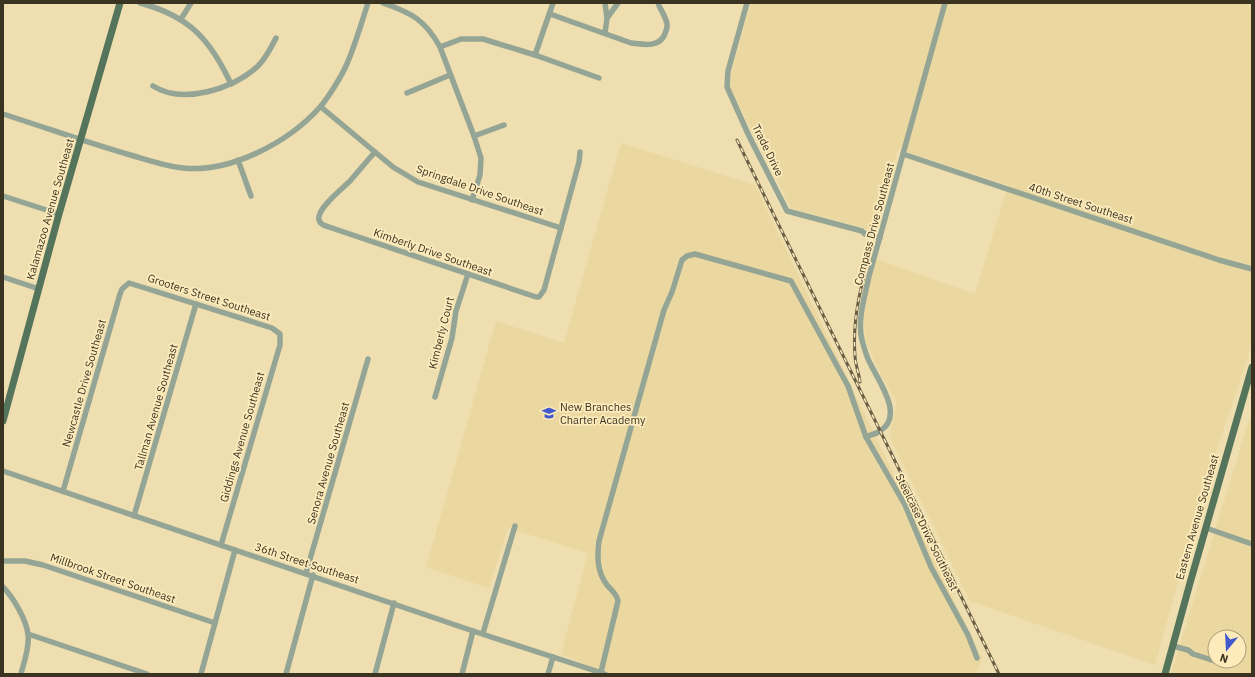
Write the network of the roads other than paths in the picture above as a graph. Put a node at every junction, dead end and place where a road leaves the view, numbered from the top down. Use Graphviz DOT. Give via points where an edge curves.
graph roads {
  1 [pos="120,3"];
  2 [pos="140,3"];
  3 [pos="190,3"];
  4 [pos="368,3"];
  5 [pos="383,3"];
  6 [pos="554,3"];
  7 [pos="605,3"];
  8 [pos="618,3"];
  9 [pos="658,3"];
  10 [pos="747,3"];
  11 [pos="946,3"];
  12 [pos="550,14"];
  13 [pos="607,18"];
  14 [pos="180,20"];
  15 [pos="605,33"];
  16 [pos="276,38"];
  17 [pos="440,47"];
  18 [pos="535,55"];
  19 [pos="450,75"];
  20 [pos="599,78"];
  21 [pos="231,84"];
  22 [pos="153,86"];
  23 [pos="407,93"];
  24 [pos="321,107"];
  25 [pos="3,114"];
  26 [pos="504,125"];
  27 [pos="474,136"];
  28 [pos="81,140"];
  29 [pos="374,152"];
  30 [pos="580,152"];
  31 [pos="903,154"];
  32 [pos="238,160"];
  33 [pos="3,196"];
  34 [pos="251,196"];
  35 [pos="472,200"];
  36 [pos="59,214"];
  37 [pos="561,228"];
  38 [pos="880,238"];
  39 [pos="1252,269"];
  40 [pos="468,274"];
  41 [pos="3,277"];
  42 [pos="129,283"];
  43 [pos="39,289"];
  44 [pos="196,304"];
  45 [pos="280,334"];
  46 [pos="368,359"];
  47 [pos="1252,367"];
  48 [pos="435,397"];
  49 [pos="3,421"];
  50 [pos="866,437"];
  51 [pos="3,471"];
  52 [pos="63,491"];
  53 [pos="134,516"];
  54 [pos="515,526"];
  55 [pos="1206,528"];
  56 [pos="1252,544"];
  57 [pos="220,545"];
  58 [pos="235,550"];
  59 [pos="3,561"];
  60 [pos="306,573"];
  61 [pos="313,575"];
  62 [pos="3,587"];
  63 [pos="394,603"];
  64 [pos="215,622"];
  65 [pos="473,631"];
  66 [pos="28,634"];
  67 [pos="483,634"];
  68 [pos="1172,646"];
  69 [pos="553,657"];
  70 [pos="977,658"];
  71 [pos="1207,658"];
  72 [pos="603,673"];
  73 [pos="21,674"];
  74 [pos="148,674"];
  75 [pos="201,674"];
  76 [pos="286,674"];
  77 [pos="375,674"];
  78 [pos="462,674"];
  79 [pos="548,674"];
  80 [pos="1165,674"];
  1 -- 28 [label="main road, Kalamazoo Avenue Southeast"];
  2 -- 14 [label="street" via="160,9"];
  3 -- 14 [label="street"];
  4 -- 24 [label="street" via="346,67"];
  5 -- 17 [label="street" via="409,13 421,21"];
  6 -- 12 [label="street"];
  7 -- 13 [label="street"];
  8 -- 13 [label="street"];
  9 -- 15 [label="street" via="667,24 662,40 645,45 631,43"];
  10 -- 38 [label="street, Trade Drive" via="728,71 727,87 787,211"];
  11 -- 31 [label="street, Compass Drive Southeast"];
  12 -- 15 [label="street"];
  12 -- 18 [label="street"];
  13 -- 15 [label="street"];
  14 -- 21 [label="street" via="198,33 212,49"];
  16 -- 21 [label="street" via="258,66"];
  17 -- 18 [label="street" via="460,39 483,39"];
  17 -- 19 [label="street"];
  18 -- 20 [label="street"];
  19 -- 23 [label="street"];
  19 -- 27 [label="street"];
  21 -- 22 [label="street" via="216,90 189,94 167,93"];
  24 -- 29 [label="street, Springdale Drive Southeast"];
  24 -- 32 [label="street" via="282,139"];
  25 -- 28 [label="street"];
  26 -- 27 [label="street"];
  27 -- 35 [label="street" via="481,158 480,175"];
  28 -- 32 [label="street" via="182,168 216,166"];
  28 -- 36 [label="main road, Kalamazoo Avenue Southeast"];
  29 -- 35 [label="street, Springdale Drive Southeast" via="392,167 418,182"];
  29 -- 40 [label="street, Kimberly Drive Southeast" via="350,182 327,203 319,216 319,221 329,227"];
  30 -- 37 [label="street"];
  31 -- 38 [label="street, Compass Drive Southeast"];
  31 -- 39 [label="street, 40th Street Southeast"];
  32 -- 34 [label="street"];
  33 -- 36 [label="street"];
  35 -- 37 [label="street, Springdale Drive Southeast"];
  36 -- 43 [label="main road, Kalamazoo Avenue Southeast"];
  37 -- 40 [label="street, Kimberly Drive Southeast" via="544,290 539,297"];
  38 -- 50 [label="street, Compass Drive Southeast" via="861,312 862,338 869,362 889,403 890,414 889,422 881,431"];
  40 -- 48 [label="street, Kimberly Court" via="456,311 452,338"];
  41 -- 43 [label="street"];
  42 -- 44 [label="street, Grooters Street Southeast"];
  42 -- 52 [label="street, Newcastle Drive Southeast" via="120,294"];
  43 -- 49 [label="main road, Kalamazoo Avenue Southeast"];
  44 -- 45 [label="street, Grooters Street Southeast" via="272,328"];
  44 -- 53 [label="street, Tallman Avenue Southeast"];
  45 -- 57 [label="street, Giddings Avenue Southeast" via="280,345"];
  46 -- 60 [label="street, Senora Avenue Southeast"];
  47 -- 55 [label="main road, Eastern Avenue Southeast"];
  50 -- 70 [label="street, Steelcase Drive Southeast" via="905,504 930,567 968,635"];
  50 -- 72 [label="street, Steelcase Drive Southeast" via="848,386 791,281 695,254 682,260 664,310 599,542 598,563 618,601"];
  51 -- 52 [label="street, 36th Street Southeast"];
  52 -- 53 [label="street, 36th Street Southeast"];
  53 -- 57 [label="street, 36th Street Southeast"];
  54 -- 67 [label="street"];
  55 -- 56 [label="street"];
  55 -- 68 [label="main road, Eastern Avenue Southeast"];
  57 -- 58 [label="street, 36th Street Southeast"];
  58 -- 60 [label="street, 36th Street Southeast"];
  58 -- 64 [label="street"];
  59 -- 64 [label="street, Millbrook Street Southeast" via="25,561 43,565"];
  60 -- 61 [label="street, 36th Street Southeast"];
  61 -- 63 [label="street, 36th Street Southeast"];
  61 -- 76 [label="street"];
  62 -- 66 [label="street" via="15,604"];
  63 -- 65 [label="street, 36th Street Southeast"];
  63 -- 77 [label="street"];
  64 -- 75 [label="street"];
  65 -- 67 [label="street, 36th Street Southeast"];
  65 -- 78 [label="street"];
  66 -- 73 [label="street" via="27,652"];
  66 -- 74 [label="street"];
  67 -- 69 [label="street, 36th Street Southeast"];
  68 -- 71 [label="street"];
  68 -- 80 [label="main road, Eastern Avenue Southeast"];
  69 -- 72 [label="street, 36th Street Southeast"];
  69 -- 79 [label="street"];
}
